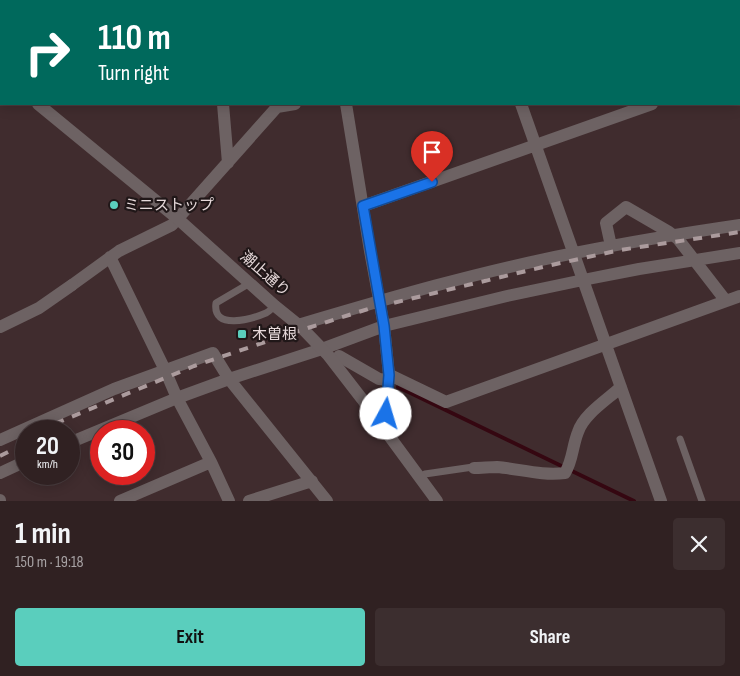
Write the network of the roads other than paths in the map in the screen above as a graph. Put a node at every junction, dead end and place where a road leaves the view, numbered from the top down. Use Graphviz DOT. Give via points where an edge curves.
graph roads {
  1 [pos="39,105"];
  2 [pos="223,105"];
  3 [pos="289,105"];
  4 [pos="346,105"];
  5 [pos="521,105"];
  6 [pos="649,105"];
  7 [pos="536,145"];
  8 [pos="228,163"];
  9 [pos="363,206"];
  10 [pos="178,219"];
  11 [pos="740,225"];
  12 [pos="673,235"];
  13 [pos="611,246"];
  14 [pos="574,253"];
  15 [pos="740,253"];
  16 [pos="110,257"];
  17 [pos="695,260"];
  18 [pos="583,280"];
  19 [pos="250,282"];
  20 [pos="740,296"];
  21 [pos="380,301"];
  22 [pos="726,301"];
  23 [pos="276,306"];
  24 [pos="298,325"];
  25 [pos="0,326"];
  26 [pos="384,326"];
  27 [pos="606,344"];
  28 [pos="322,349"];
  29 [pos="339,356"];
  30 [pos="165,370"];
  31 [pos="389,378"];
  32 [pos="229,379"];
  33 [pos="621,387"];
  34 [pos="176,398"];
  35 [pos="378,421"];
  36 [pos="80,438"];
  37 [pos="680,439"];
  38 [pos="0,440"];
  39 [pos="211,462"];
  40 [pos="15,466"];
  41 [pos="474,468"];
  42 [pos="0,473"];
  43 [pos="420,478"];
  44 [pos="312,481"];
  45 [pos="120,501"];
  46 [pos="229,501"];
  47 [pos="249,501"];
  48 [pos="327,501"];
  49 [pos="437,501"];
  50 [pos="661,501"];
  51 [pos="702,501"];
  1 -- 10 [label="street, 潮止通り"];
  2 -- 8 [label="street"];
  3 -- 8 [label="street" via="277,107"];
  4 -- 9 [label="street"];
  5 -- 7 [label="street"];
  6 -- 7 [label="street"];
  7 -- 9 [label="street"];
  7 -- 14 [label="street"];
  8 -- 10 [label="street"];
  9 -- 21 [label="street"];
  10 -- 16 [label="street"];
  10 -- 19 [label="street, 潮止通り"];
  11 -- 12 [label="street"];
  12 -- 13 [label="street"];
  12 -- 13 [label="street" via="626,207 606,223"];
  12 -- 17 [label="street"];
  13 -- 14 [label="street"];
  14 -- 18 [label="street"];
  14 -- 21 [label="street"];
  15 -- 17 [label="street"];
  16 -- 25 [label="street" via="39,308"];
  16 -- 30 [label="street"];
  17 -- 18 [label="street"];
  17 -- 22 [label="street"];
  18 -- 26 [label="street"];
  18 -- 27 [label="street"];
  19 -- 23 [label="street, 潮止通り"];
  19 -- 23 [label="lane" via="216,303 218,315 232,322 268,312"];
  20 -- 22 [label="street"];
  21 -- 24 [label="street"];
  21 -- 26 [label="street"];
  22 -- 27 [label="street"];
  23 -- 24 [label="street, 潮止通り"];
  24 -- 28 [label="street, 潮止通り"];
  26 -- 28 [label="street"];
  26 -- 31 [label="street"];
  27 -- 31 [label="street" via="446,402 392,376"];
  27 -- 33 [label="street"];
  28 -- 32 [label="street"];
  28 -- 35 [label="street, 潮止通り"];
  29 -- 31 [label="street" via="379,379"];
  30 -- 32 [label="street" via="213,352"];
  30 -- 34 [label="street"];
  30 -- 38 [label="street"];
  31 -- 35 [label="street" via="386,414"];
  32 -- 34 [label="street"];
  32 -- 44 [label="street"];
  33 -- 41 [label="street" via="586,418 565,473"];
  33 -- 50 [label="street"];
  34 -- 36 [label="street"];
  34 -- 39 [label="street"];
  35 -- 43 [label="street, 潮止通り"];
  37 -- 51 [label="lane"];
  39 -- 45 [label="street"];
  39 -- 46 [label="street"];
  40 -- 42 [label="street"];
  41 -- 43 [label="lane" via="425,474"];
  43 -- 49 [label="street, 潮止通り"];
  44 -- 47 [label="street"];
  44 -- 48 [label="street"];
}
